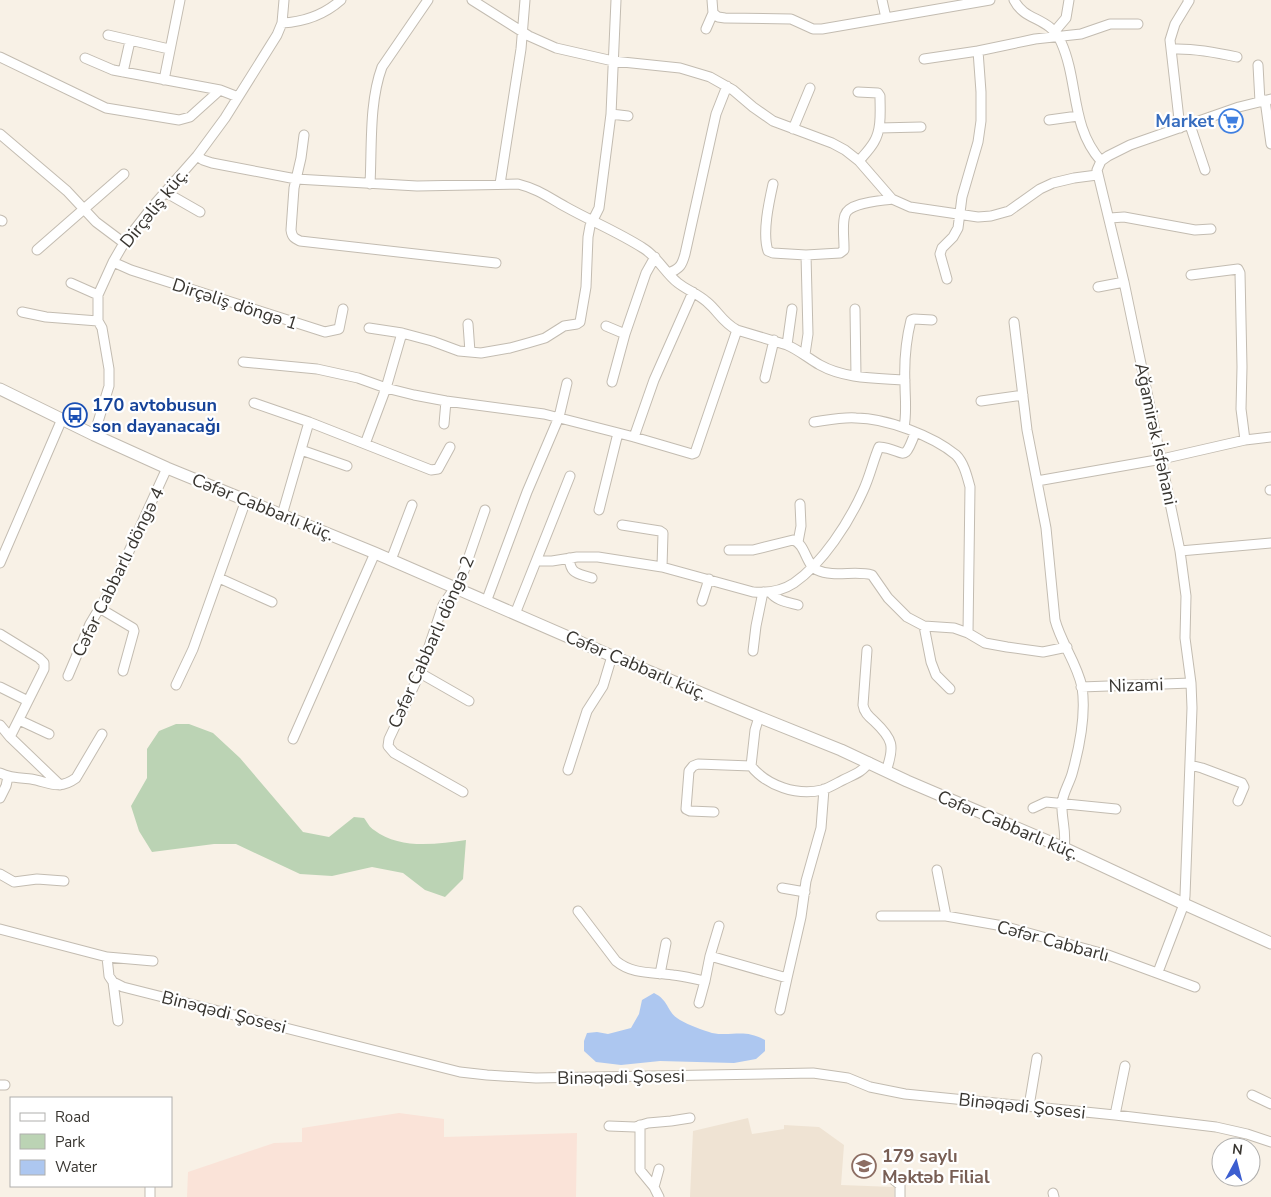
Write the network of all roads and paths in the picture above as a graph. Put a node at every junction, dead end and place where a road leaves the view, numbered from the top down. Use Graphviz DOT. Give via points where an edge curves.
graph roads {
  1 [pos="180,0"];
  2 [pos="284,0"];
  3 [pos="341,0"];
  4 [pos="428,0"];
  5 [pos="472,0"];
  6 [pos="525,0"];
  7 [pos="616,0"];
  8 [pos="712,0"];
  9 [pos="882,0"];
  10 [pos="990,0"];
  11 [pos="1012,0"];
  12 [pos="1069,0"];
  13 [pos="1189,0"];
  14 [pos="713,13"];
  15 [pos="886,18"];
  16 [pos="282,23"];
  17 [pos="1138,24"];
  18 [pos="706,29"];
  19 [pos="523,32"];
  20 [pos="1057,34"];
  21 [pos="108,35"];
  22 [pos="130,41"];
  23 [pos="169,49"];
  24 [pos="1172,49"];
  25 [pos="978,51"];
  26 [pos="0,57"];
  27 [pos="85,58"];
  28 [pos="1237,58"];
  29 [pos="924,59"];
  30 [pos="613,61"];
  31 [pos="1258,65"];
  32 [pos="123,72"];
  33 [pos="164,80"];
  34 [pos="727,86"];
  35 [pos="810,88"];
  36 [pos="220,90"];
  37 [pos="858,92"];
  38 [pos="238,97"];
  39 [pos="1265,100"];
  40 [pos="611,114"];
  41 [pos="628,116"];
  42 [pos="1078,116"];
  43 [pos="1049,120"];
  44 [pos="1190,125"];
  45 [pos="921,127"];
  46 [pos="879,128"];
  47 [pos="1180,128"];
  48 [pos="793,129"];
  49 [pos="0,134"];
  50 [pos="304,135"];
  51 [pos="1271,144"];
  52 [pos="197,156"];
  53 [pos="859,161"];
  54 [pos="1101,161"];
  55 [pos="1204,170"];
  56 [pos="124,174"];
  57 [pos="1097,175"];
  58 [pos="296,179"];
  59 [pos="370,184"];
  60 [pos="500,184"];
  61 [pos="774,184"];
  62 [pos="165,192"];
  63 [pos="892,199"];
  64 [pos="84,209"];
  65 [pos="200,212"];
  66 [pos="960,215"];
  67 [pos="1110,218"];
  68 [pos="594,220"];
  69 [pos="1211,230"];
  70 [pos="124,244"];
  71 [pos="37,250"];
  72 [pos="806,256"];
  73 [pos="655,257"];
  74 [pos="113,262"];
  75 [pos="496,263"];
  76 [pos="668,273"];
  77 [pos="1191,275"];
  78 [pos="947,279"];
  79 [pos="1124,282"];
  80 [pos="71,283"];
  81 [pos="1098,287"];
  82 [pos="693,292"];
  83 [pos="98,295"];
  84 [pos="343,309"];
  85 [pos="792,309"];
  86 [pos="855,309"];
  87 [pos="22,312"];
  88 [pos="932,320"];
  89 [pos="98,321"];
  90 [pos="1014,322"];
  91 [pos="468,324"];
  92 [pos="606,326"];
  93 [pos="369,328"];
  94 [pos="737,330"];
  95 [pos="402,333"];
  96 [pos="625,334"];
  97 [pos="774,340"];
  98 [pos="787,345"];
  99 [pos="470,352"];
  100 [pos="805,354"];
  101 [pos="243,362"];
  102 [pos="856,376"];
  103 [pos="765,378"];
  104 [pos="905,380"];
  105 [pos="612,382"];
  106 [pos="567,383"];
  107 [pos="386,388"];
  108 [pos="0,389"];
  109 [pos="1023,395"];
  110 [pos="981,400"];
  111 [pos="446,401"];
  112 [pos="254,403"];
  113 [pos="559,417"];
  114 [pos="62,419"];
  115 [pos="309,422"];
  116 [pos="814,422"];
  117 [pos="444,424"];
  118 [pos="904,427"];
  119 [pos="618,433"];
  120 [pos="915,433"];
  121 [pos="94,435"];
  122 [pos="634,437"];
  123 [pos="1271,437"];
  124 [pos="1245,440"];
  125 [pos="365,444"];
  126 [pos="450,447"];
  127 [pos="301,450"];
  128 [pos="1162,459"];
  129 [pos="347,466"];
  130 [pos="168,468"];
  131 [pos="570,476"];
  132 [pos="1037,482"];
  133 [pos="246,500"];
  134 [pos="800,504"];
  135 [pos="412,505"];
  136 [pos="485,510"];
  137 [pos="599,510"];
  138 [pos="282,515"];
  139 [pos="622,525"];
  140 [pos="798,542"];
  141 [pos="1271,543"];
  142 [pos="3,549"];
  143 [pos="729,550"];
  144 [pos="1180,551"];
  145 [pos="375,553"];
  146 [pos="569,558"];
  147 [pos="391,560"];
  148 [pos="537,561"];
  149 [pos="0,563"];
  150 [pos="812,566"];
  151 [pos="662,567"];
  152 [pos="219,578"];
  153 [pos="592,578"];
  154 [pos="709,580"];
  155 [pos="455,587"];
  156 [pos="767,592"];
  157 [pos="702,601"];
  158 [pos="272,602"];
  159 [pos="486,602"];
  160 [pos="798,605"];
  161 [pos="101,608"];
  162 [pos="515,614"];
  163 [pos="924,626"];
  164 [pos="968,633"];
  165 [pos="0,634"];
  166 [pos="1067,647"];
  167 [pos="867,650"];
  168 [pos="753,651"];
  169 [pos="612,656"];
  170 [pos="122,671"];
  171 [pos="420,673"];
  172 [pos="68,676"];
  173 [pos="1191,683"];
  174 [pos="176,685"];
  175 [pos="0,687"];
  176 [pos="1082,687"];
  177 [pos="950,689"];
  178 [pos="28,701"];
  179 [pos="470,701"];
  180 [pos="759,717"];
  181 [pos="19,720"];
  182 [pos="0,725"];
  183 [pos="49,734"];
  184 [pos="102,734"];
  185 [pos="10,737"];
  186 [pos="293,739"];
  187 [pos="869,762"];
  188 [pos="1190,765"];
  189 [pos="751,766"];
  190 [pos="568,770"];
  191 [pos="886,771"];
  192 [pos="4,775"];
  193 [pos="60,785"];
  194 [pos="824,789"];
  195 [pos="463,792"];
  196 [pos="0,798"];
  197 [pos="1238,801"];
  198 [pos="1062,803"];
  199 [pos="1033,808"];
  200 [pos="1116,808"];
  201 [pos="714,812"];
  202 [pos="1064,848"];
  203 [pos="938,870"];
  204 [pos="0,874"];
  205 [pos="64,882"];
  206 [pos="782,888"];
  207 [pos="804,892"];
  208 [pos="1184,904"];
  209 [pos="578,911"];
  210 [pos="882,916"];
  211 [pos="946,916"];
  212 [pos="719,926"];
  213 [pos="0,929"];
  214 [pos="666,943"];
  215 [pos="1271,943"];
  216 [pos="710,956"];
  217 [pos="107,957"];
  218 [pos="153,961"];
  219 [pos="1158,972"];
  220 [pos="660,974"];
  221 [pos="787,978"];
  222 [pos="704,981"];
  223 [pos="113,982"];
  224 [pos="1195,987"];
  225 [pos="699,1002"];
  226 [pos="780,1010"];
  227 [pos="118,1022"];
  228 [pos="1037,1058"];
  229 [pos="1125,1066"];
  230 [pos="1252,1095"];
  231 [pos="1271,1104"];
  232 [pos="1028,1106"];
  233 [pos="1115,1115"];
  234 [pos="690,1118"];
  235 [pos="640,1125"];
  236 [pos="609,1126"];
  237 [pos="1271,1142"];
  238 [pos="660,1169"];
  239 [pos="894,1180"];
  240 [pos="654,1187"];
  241 [pos="659,1197"];
  242 [pos="900,1197"];
  1 -- 23 [label="street"];
  2 -- 16 [label="street, Dirçəliş küç."];
  3 -- 16 [label="street" via="319,15"];
  4 -- 59 [label="street" via="382,67 378,79 374,97"];
  5 -- 19 [label="street"];
  6 -- 19 [label="street"];
  7 -- 30 [label="street"];
  8 -- 14 [label="street"];
  9 -- 15 [label="street"];
  10 -- 15 [label="street"];
  11 -- 20 [label="street" via="1026,14 1042,21"];
  12 -- 20 [label="street" via="1066,18"];
  13 -- 24 [label="street" via="1171,33"];
  14 -- 15 [label="street" via="725,18 791,19 813,29"];
  14 -- 18 [label="street"];
  16 -- 38 [label="street, Dirçəliş küç." via="278,35"];
  17 -- 20 [label="street" via="1110,24 1090,32"];
  19 -- 30 [label="street" via="542,44"];
  19 -- 60 [label="street"];
  20 -- 25 [label="street"];
  20 -- 42 [label="street" via="1066,56"];
  21 -- 22 [label="street"];
  22 -- 23 [label="street"];
  22 -- 32 [label="street"];
  23 -- 33 [label="street"];
  24 -- 28 [label="street" via="1189,48"];
  24 -- 47 [label="street"];
  25 -- 29 [label="street"];
  25 -- 66 [label="street" via="981,121"];
  26 -- 36 [label="street" via="106,108 179,120 190,117"];
  27 -- 32 [label="street"];
  30 -- 34 [label="street" via="680,68"];
  30 -- 40 [label="street"];
  31 -- 39 [label="street"];
  32 -- 33 [label="street"];
  33 -- 36 [label="street"];
  34 -- 48 [label="street" via="773,122"];
  34 -- 76 [label="street" via="716,114 686,254 682,265"];
  35 -- 48 [label="street"];
  36 -- 38 [label="street"];
  37 -- 46 [label="street" via="878,93 880,96"];
  38 -- 52 [label="street, Dirçəliş küç."];
  39 -- 44 [label="street"];
  39 -- 51 [label="street"];
  40 -- 41 [label="street"];
  40 -- 68 [label="street" via="601,200"];
  42 -- 43 [label="street"];
  42 -- 54 [label="street" via="1088,144"];
  44 -- 47 [label="street"];
  44 -- 55 [label="street"];
  45 -- 46 [label="street"];
  46 -- 53 [label="street" via="874,143"];
  47 -- 54 [label="street" via="1130,145"];
  48 -- 53 [label="street" via="832,143"];
  49 -- 64 [label="street" via="61,185"];
  50 -- 58 [label="street"];
  52 -- 58 [label="street" via="212,163"];
  52 -- 62 [label="street, Dirçəliş küç."];
  53 -- 63 [label="street"];
  54 -- 57 [label="street"];
  56 -- 64 [label="street"];
  57 -- 66 [label="street" via="1053,183 998,215"];
  57 -- 67 [label="street, Ağamirək İsfəhani"];
  58 -- 59 [label="street"];
  58 -- 75 [label="street" via="291,230 295,238"];
  59 -- 60 [label="street"];
  60 -- 68 [label="street" via="532,187"];
  61 -- 72 [label="street" via="767,224 768,250"];
  62 -- 65 [label="street"];
  62 -- 70 [label="street, Dirçəliş küç."];
  63 -- 66 [label="street" via="910,207"];
  63 -- 72 [label="street" via="847,210 844,216 844,250 840,253"];
  64 -- 70 [label="street"];
  64 -- 71 [label="street"];
  66 -- 78 [label="street" via="958,228 940,254"];
  67 -- 69 [label="street" via="1124,217"];
  67 -- 79 [label="street, Ağamirək İsfəhani"];
  68 -- 73 [label="street"];
  68 -- 99 [label="street" via="588,236 586,287 580,322 564,326 545,338 510,348"];
  70 -- 74 [label="street, Dirçəliş küç."];
  72 -- 100 [label="street" via="808,334"];
  73 -- 76 [label="street"];
  73 -- 96 [label="street" via="646,273"];
  74 -- 83 [label="street, Dirçəliş küç."];
  74 -- 84 [label="street, Dirçəliş döngə 1" via="325,332 339,329"];
  76 -- 82 [label="street"];
  77 -- 124 [label="street" via="1231,268 1238,268 1240,272 1241,409"];
  79 -- 81 [label="street"];
  79 -- 128 [label="street, Ağamirək İsfəhani"];
  80 -- 83 [label="street"];
  82 -- 94 [label="street" via="729,327"];
  82 -- 122 [label="street" via="654,380"];
  83 -- 89 [label="street, Dirçəliş küç."];
  85 -- 98 [label="street"];
  86 -- 102 [label="street"];
  87 -- 89 [label="street"];
  88 -- 104 [label="street" via="911,320"];
  89 -- 121 [label="street, Dirçəliş küç." via="102,328 109,386"];
  90 -- 109 [label="street"];
  91 -- 99 [label="street"];
  92 -- 96 [label="street"];
  93 -- 95 [label="street"];
  94 -- 97 [label="street"];
  94 -- 122 [label="street" via="696,453 688,454"];
  95 -- 99 [label="street"];
  95 -- 107 [label="street"];
  96 -- 105 [label="street"];
  97 -- 98 [label="street"];
  97 -- 103 [label="street"];
  98 -- 100 [label="street"];
  100 -- 102 [label="street" via="820,365"];
  101 -- 107 [label="street" via="317,369"];
  102 -- 104 [label="street"];
  104 -- 118 [label="street"];
  106 -- 113 [label="street"];
  107 -- 111 [label="street"];
  107 -- 125 [label="street"];
  108 -- 114 [label="street, Cəfər Cabbarlı küç."];
  109 -- 110 [label="street"];
  109 -- 132 [label="street"];
  111 -- 113 [label="street"];
  111 -- 117 [label="street"];
  112 -- 115 [label="street"];
  113 -- 119 [label="street"];
  113 -- 159 [label="street"];
  114 -- 121 [label="street, Cəfər Cabbarlı küç."];
  114 -- 142 [label="street"];
  115 -- 125 [label="street"];
  115 -- 127 [label="street"];
  116 -- 118 [label="street" via="856,418 881,420"];
  118 -- 120 [label="street"];
  119 -- 122 [label="street"];
  119 -- 137 [label="street"];
  120 -- 150 [label="street" via="906,453 880,447 854,508"];
  120 -- 164 [label="street" via="957,456 970,486"];
  121 -- 130 [label="street, Cəfər Cabbarlı küç."];
  123 -- 124 [label="street"];
  124 -- 128 [label="street"];
  125 -- 126 [label="street" via="432,470 438,469"];
  127 -- 129 [label="street"];
  127 -- 138 [label="street"];
  128 -- 132 [label="street"];
  128 -- 144 [label="street, Ağamirək İsfəhani"];
  130 -- 133 [label="street, Cəfər Cabbarlı küç."];
  130 -- 161 [label="street, Cəfər Cabbarlı döngə 4"];
  131 -- 148 [label="street"];
  132 -- 166 [label="street" via="1046,528 1055,620"];
  133 -- 138 [label="street, Cəfər Cabbarlı küç."];
  133 -- 152 [label="street"];
  134 -- 140 [label="street"];
  135 -- 147 [label="street"];
  136 -- 155 [label="street, Cəfər Cabbarlı döngə 2"];
  138 -- 145 [label="street, Cəfər Cabbarlı küç."];
  139 -- 151 [label="street" via="663,533"];
  140 -- 143 [label="street" via="783,541 753,550"];
  140 -- 150 [label="street"];
  141 -- 144 [label="street"];
  142 -- 149 [label="street"];
  144 -- 173 [label="street, Ağamirək İsfəhani"];
  145 -- 147 [label="street, Cəfər Cabbarlı küç."];
  145 -- 186 [label="street"];
  146 -- 148 [label="street"];
  146 -- 151 [label="street" via="598,557"];
  146 -- 153 [label="street" via="573,572"];
  147 -- 155 [label="street, Cəfər Cabbarlı küç."];
  148 -- 162 [label="street"];
  150 -- 156 [label="street" via="793,583"];
  150 -- 163 [label="street" via="830,573 872,574 888,598 907,617"];
  151 -- 154 [label="street"];
  152 -- 158 [label="street"];
  152 -- 174 [label="street"];
  154 -- 156 [label="street" via="753,592"];
  154 -- 157 [label="street"];
  155 -- 159 [label="street, Cəfər Cabbarlı küç."];
  155 -- 171 [label="street, Cəfər Cabbarlı döngə 2" via="443,605"];
  156 -- 160 [label="street" via="781,601"];
  156 -- 168 [label="street"];
  159 -- 162 [label="street, Cəfər Cabbarlı küç."];
  161 -- 170 [label="street" via="134,631"];
  161 -- 172 [label="street, Cəfər Cabbarlı döngə 4" via="90,624"];
  162 -- 169 [label="street, Cəfər Cabbarlı küç."];
  163 -- 164 [label="street" via="954,628"];
  163 -- 177 [label="street" via="936,675"];
  164 -- 166 [label="street" via="985,643 1007,647 1043,652"];
  165 -- 178 [label="street" via="44,663"];
  166 -- 176 [label="street"];
  167 -- 191 [label="street" via="863,705 864,711 890,738 891,751"];
  169 -- 180 [label="street, Cəfər Cabbarlı küç."];
  169 -- 190 [label="street" via="603,686 587,711"];
  171 -- 179 [label="street"];
  171 -- 195 [label="street, Cəfər Cabbarlı döngə 2" via="388,746 394,753"];
  173 -- 176 [label="street, Nizami"];
  173 -- 188 [label="street, Ağamirək İsfəhani"];
  175 -- 178 [label="street"];
  176 -- 198 [label="street" via="1080,739"];
  178 -- 181 [label="street"];
  180 -- 187 [label="street, Cəfər Cabbarlı küç."];
  180 -- 189 [label="street"];
  181 -- 183 [label="street"];
  181 -- 185 [label="street"];
  182 -- 185 [label="street"];
  184 -- 193 [label="street" via="76,778"];
  185 -- 193 [label="street"];
  187 -- 191 [label="street, Cəfər Cabbarlı küç."];
  187 -- 194 [label="street" via="862,770"];
  188 -- 197 [label="street" via="1242,783 1244,787"];
  188 -- 208 [label="street, Ağamirək İsfəhani"];
  189 -- 194 [label="street" via="759,776 780,786 807,792"];
  189 -- 201 [label="street" via="692,766 686,808"];
  191 -- 202 [label="street, Cəfər Cabbarlı küç."];
  192 -- 193 [label="street"];
  192 -- 196 [label="street" via="6,786"];
  194 -- 207 [label="street" via="821,828"];
  198 -- 199 [label="street" via="1046,802"];
  198 -- 200 [label="street"];
  198 -- 202 [label="street"];
  202 -- 208 [label="street, Cəfər Cabbarlı küç."];
  203 -- 211 [label="street"];
  204 -- 205 [label="street" via="14,882 37,879"];
  206 -- 207 [label="street"];
  207 -- 221 [label="street" via="802,918"];
  208 -- 215 [label="street, Cəfər Cabbarlı küç."];
  208 -- 219 [label="street"];
  209 -- 220 [label="street" via="624,968"];
  210 -- 211 [label="street, Cəfər Cabbarlı"];
  211 -- 219 [label="street, Cəfər Cabbarlı" via="1069,944"];
  212 -- 216 [label="street"];
  213 -- 217 [label="street"];
  214 -- 220 [label="street"];
  216 -- 221 [label="street"];
  216 -- 222 [label="street"];
  217 -- 218 [label="street"];
  217 -- 223 [label="street"];
  219 -- 224 [label="street, Cəfər Cabbarlı"];
  220 -- 222 [label="street"];
  221 -- 226 [label="street"];
  222 -- 225 [label="street"];
  223 -- 227 [label="street"];
  223 -- 232 [label="street, Binəqədi Şosesi" via="132,990 487,1076 812,1073 838,1075 881,1090 906,1094"];
  228 -- 232 [label="street"];
  229 -- 233 [label="street"];
  230 -- 231 [label="street"];
  232 -- 233 [label="street, Binəqədi Şosesi"];
  233 -- 237 [label="street, Binəqədi Şosesi" via="1216,1127"];
  234 -- 235 [label="street"];
  235 -- 236 [label="street"];
  235 -- 240 [label="street" via="640,1170"];
  238 -- 240 [label="street"];
  239 -- 242 [label="street" via="900,1185"];
  240 -- 241 [label="street"];
}
